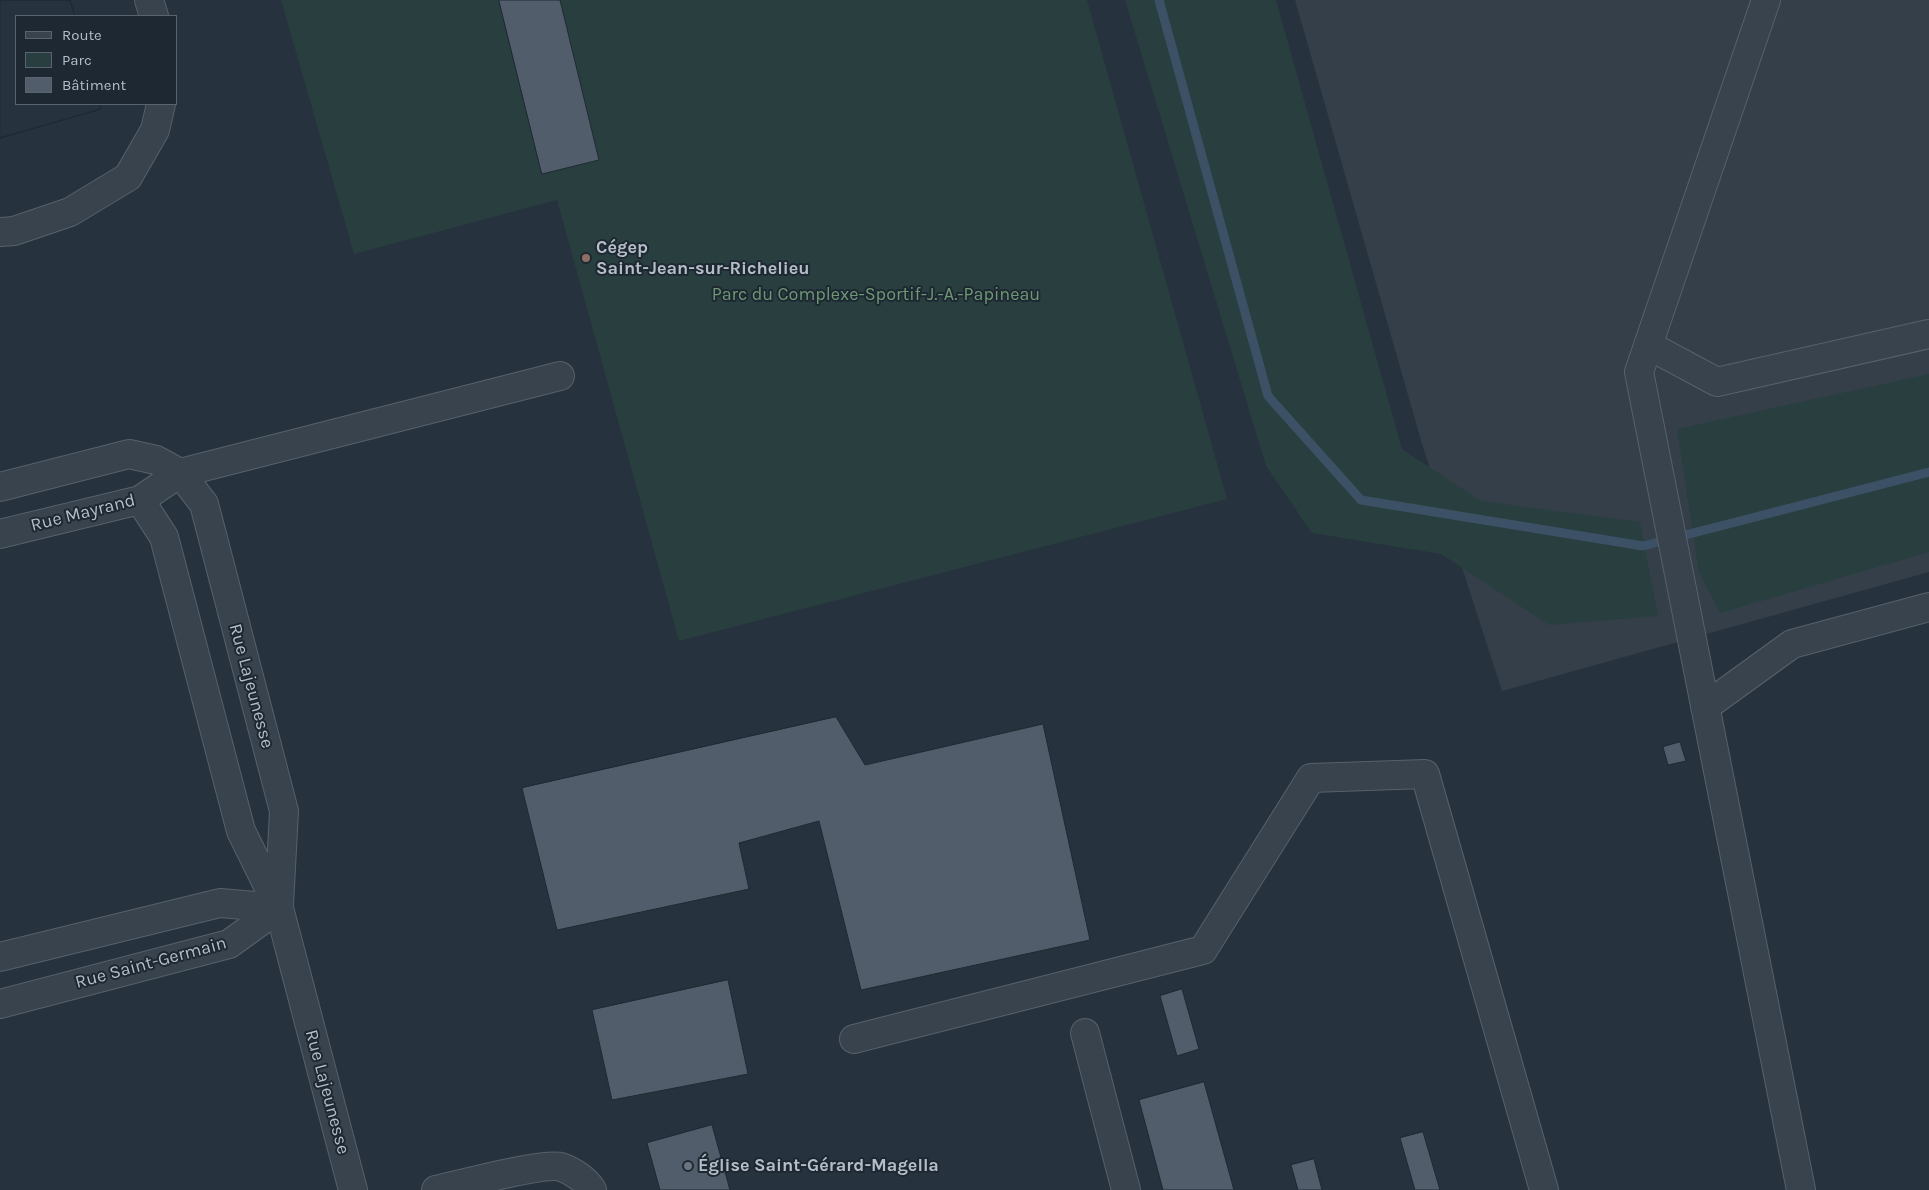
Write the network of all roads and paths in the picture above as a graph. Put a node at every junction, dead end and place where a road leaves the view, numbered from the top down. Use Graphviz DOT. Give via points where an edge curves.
graph roads {
  1 [pos="149,0"];
  2 [pos="1766,0"];
  3 [pos="154,15"];
  4 [pos="161,105"];
  5 [pos="0,232"];
  6 [pos="1929,334"];
  7 [pos="1648,346"];
  8 [pos="560,376"];
  9 [pos="180,473"];
  10 [pos="0,487"];
  11 [pos="140,500"];
  12 [pos="0,534"];
  13 [pos="1929,607"];
  14 [pos="1705,707"];
  15 [pos="278,908"];
  16 [pos="0,957"];
  17 [pos="0,1004"];
  18 [pos="1085,1033"];
  19 [pos="854,1039"];
  20 [pos="353,1190"];
  21 [pos="436,1190"];
  22 [pos="592,1190"];
  23 [pos="1126,1190"];
  24 [pos="1544,1190"];
  25 [pos="1802,1190"];
  1 -- 3 [label="street"];
  2 -- 7 [label="street"];
  4 -- 5 [label="street" via="156,130 128,177 70,212 14,231"];
  6 -- 7 [label="street" via="1717,382"];
  7 -- 14 [label="street" via="1638,372"];
  8 -- 9 [label="street, Rue Mayrand"];
  9 -- 10 [label="street" via="156,460 129,454"];
  9 -- 11 [label="street, Rue Mayrand"];
  9 -- 15 [label="street, Rue Lajeunesse" via="204,504 284,811"];
  11 -- 12 [label="street, Rue Mayrand"];
  11 -- 15 [label="street, Rue Lajeunesse" via="164,537 240,831"];
  13 -- 14 [label="street" via="1792,644"];
  14 -- 25 [label="street"];
  15 -- 16 [label="street" via="220,903"];
  15 -- 17 [label="street, Rue Saint-Germain" via="230,944"];
  15 -- 20 [label="street, Rue Lajeunesse"];
  18 -- 23 [label="street"];
  19 -- 24 [label="street" via="1203,950 1312,778 1424,774"];
  21 -- 22 [label="street" via="515,1172 560,1167 587,1182"];
}
